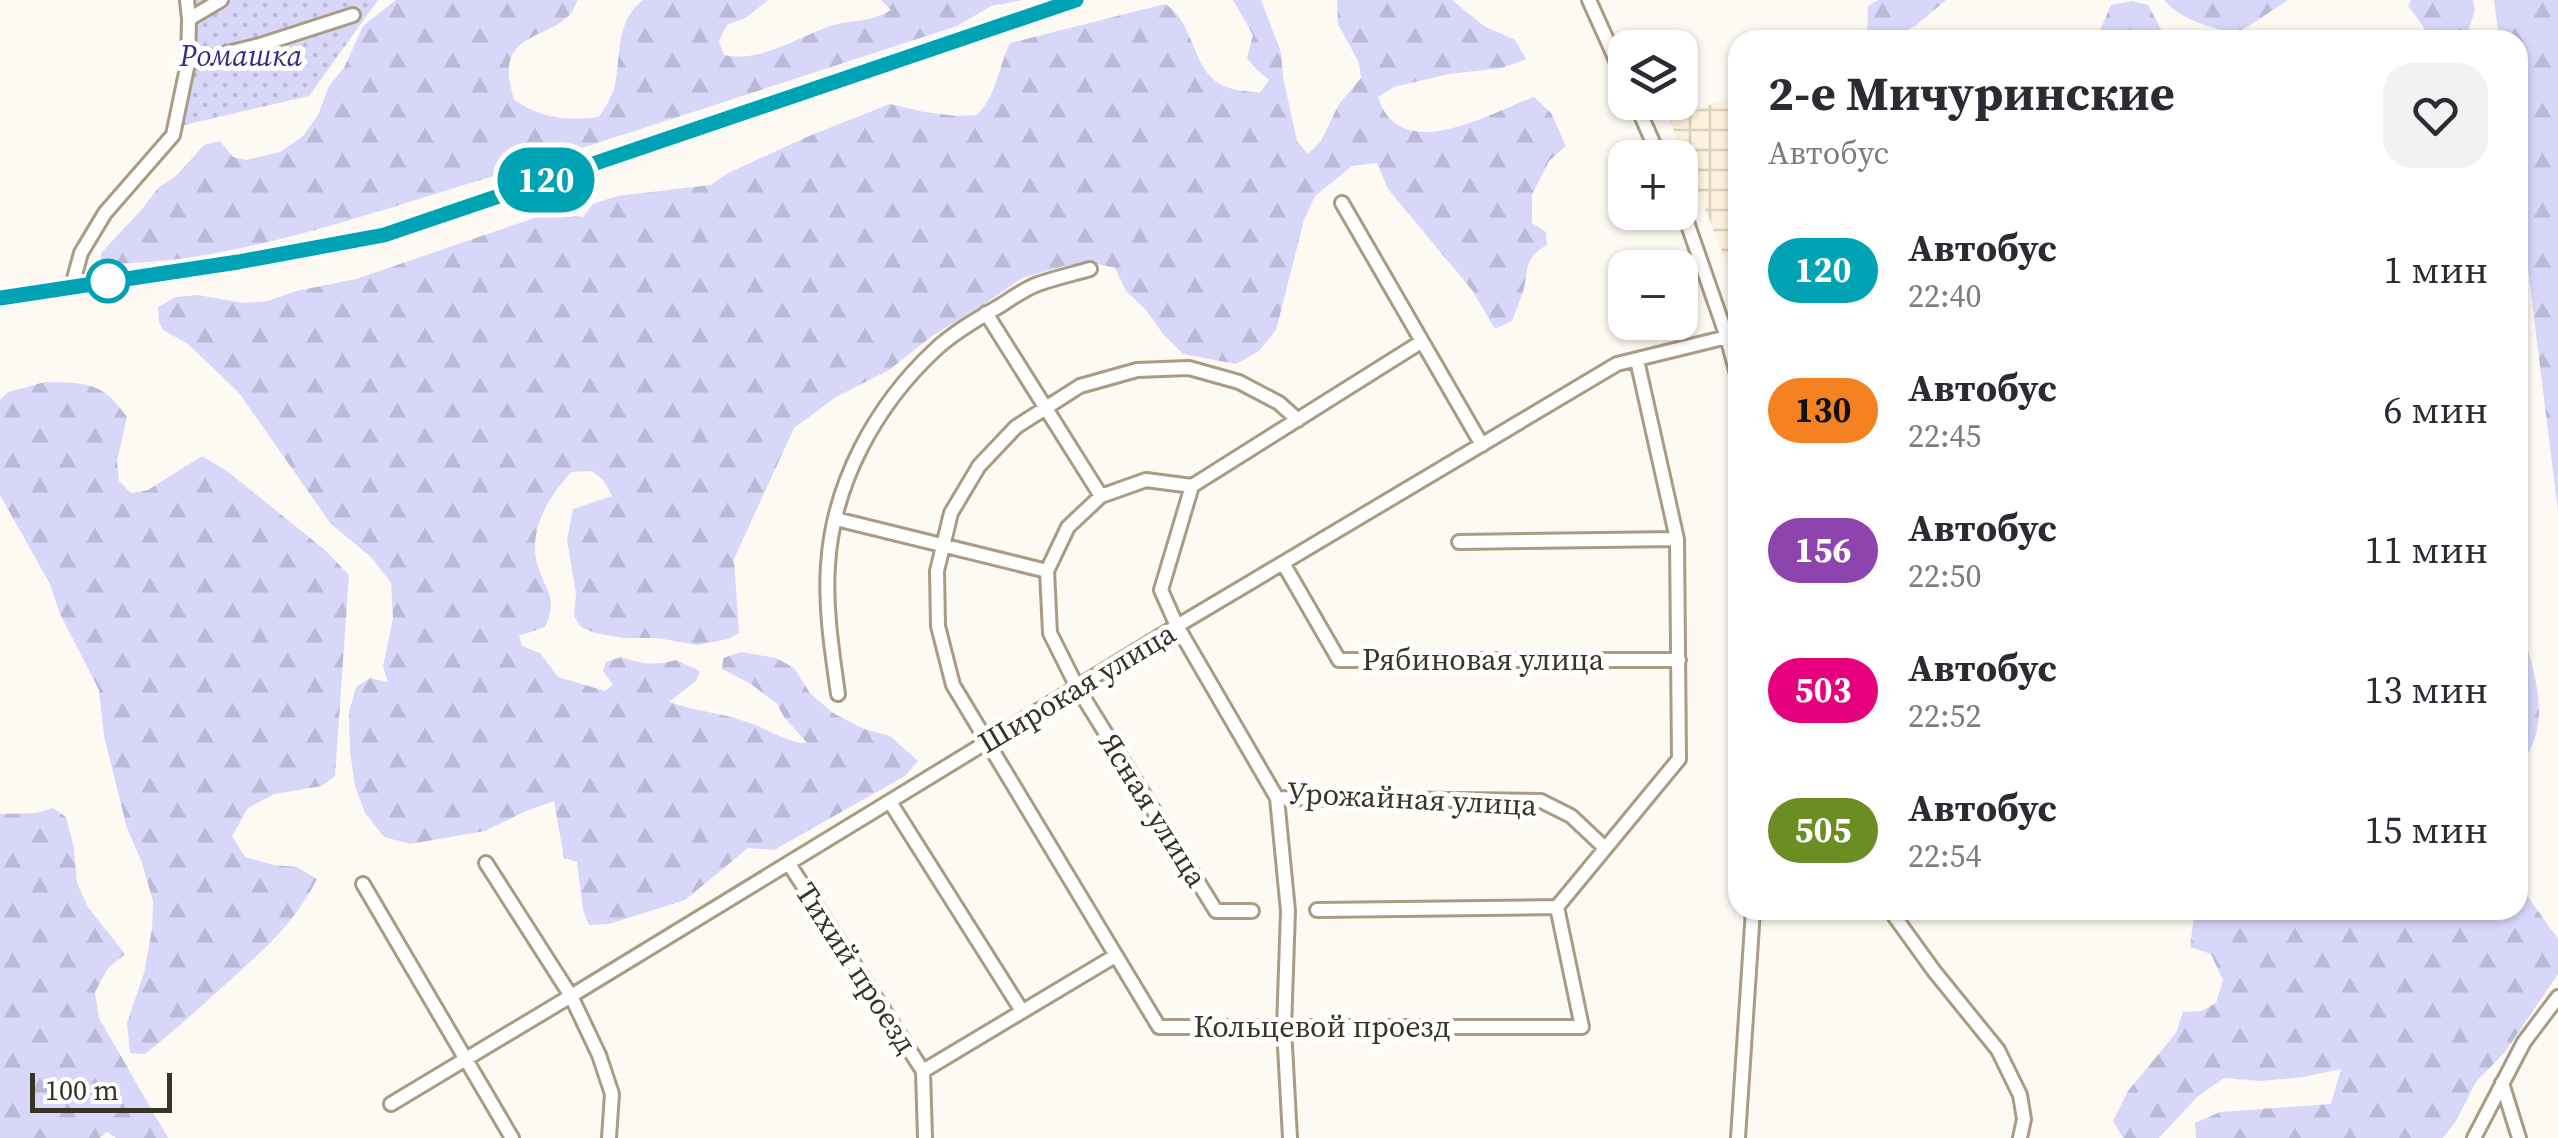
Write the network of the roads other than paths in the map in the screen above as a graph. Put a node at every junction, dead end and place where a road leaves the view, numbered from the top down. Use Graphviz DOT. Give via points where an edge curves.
graph roads {
  1 [pos="187,0"];
  2 [pos="221,0"];
  3 [pos="1076,0"];
  4 [pos="1588,0"];
  5 [pos="352,15"];
  6 [pos="189,19"];
  7 [pos="1608,43"];
  8 [pos="188,63"];
  9 [pos="1342,202"];
  10 [pos="1690,230"];
  11 [pos="1090,269"];
  12 [pos="72,286"];
  13 [pos="0,298"];
  14 [pos="986,314"];
  15 [pos="1727,337"];
  16 [pos="1728,341"];
  17 [pos="1422,342"];
  18 [pos="1637,360"];
  19 [pos="1046,408"];
  20 [pos="1298,420"];
  21 [pos="1482,445"];
  22 [pos="1192,486"];
  23 [pos="1101,496"];
  24 [pos="836,519"];
  25 [pos="1677,539"];
  26 [pos="1459,542"];
  27 [pos="943,546"];
  28 [pos="1284,563"];
  29 [pos="1047,571"];
  30 [pos="1177,626"];
  31 [pos="1679,660"];
  32 [pos="1077,688"];
  33 [pos="838,694"];
  34 [pos="986,743"];
  35 [pos="1277,798"];
  36 [pos="890,802"];
  37 [pos="1606,848"];
  38 [pos="486,863"];
  39 [pos="788,864"];
  40 [pos="363,884"];
  41 [pos="1558,907"];
  42 [pos="1317,910"];
  43 [pos="1252,911"];
  44 [pos="1752,920"];
  45 [pos="1898,920"];
  46 [pos="1115,956"];
  47 [pos="571,996"];
  48 [pos="2558,997"];
  49 [pos="1022,1011"];
  50 [pos="1284,1028"];
  51 [pos="466,1060"];
  52 [pos="923,1072"];
  53 [pos="2502,1084"];
  54 [pos="391,1104"];
  55 [pos="512,1138"];
  56 [pos="609,1138"];
  57 [pos="925,1138"];
  58 [pos="1290,1138"];
  59 [pos="1738,1138"];
  60 [pos="2020,1138"];
  61 [pos="2474,1138"];
  62 [pos="2519,1138"];
  1 -- 6 [label="street"];
  2 -- 6 [label="street"];
  3 -- 12 [label="main road" via="384,235"];
  4 -- 7 [label="street"];
  5 -- 8 [label="street"];
  6 -- 8 [label="street"];
  8 -- 12 [label="street" via="173,135 105,213 81,253"];
  9 -- 17 [label="street"];
  10 -- 15 [label="street"];
  11 -- 14 [label="street" via="1035,285"];
  12 -- 13 [label="main road"];
  14 -- 19 [label="street"];
  14 -- 24 [label="street" via="938,348 900,387 849,473"];
  15 -- 16 [label="street"];
  15 -- 18 [label="street, Широкая улица"];
  17 -- 20 [label="street"];
  17 -- 21 [label="street"];
  18 -- 21 [label="street, Широкая улица" via="1617,364"];
  18 -- 25 [label="street"];
  19 -- 20 [label="street, Кольцевой проезд" via="1080,386 1137,370 1189,368 1239,382"];
  19 -- 23 [label="street"];
  19 -- 27 [label="street, Кольцевой проезд" via="1016,427 979,466 951,513"];
  20 -- 22 [label="street"];
  21 -- 28 [label="street, Широкая улица"];
  22 -- 23 [label="street, Ясная улица" via="1146,480"];
  22 -- 30 [label="street, Урожайная улица" via="1161,590"];
  23 -- 29 [label="street, Ясная улица" via="1068,527"];
  24 -- 27 [label="street"];
  24 -- 33 [label="street" via="827,602"];
  25 -- 26 [label="street"];
  25 -- 31 [label="street"];
  27 -- 29 [label="street"];
  27 -- 34 [label="street, Кольцевой проезд" via="938,626 953,685"];
  28 -- 30 [label="street, Широкая улица"];
  28 -- 31 [label="street, Рябиновая улица" via="1339,660"];
  29 -- 32 [label="street, Ясная улица" via="1050,633"];
  30 -- 32 [label="street, Широкая улица"];
  30 -- 35 [label="street, Урожайная улица"];
  31 -- 37 [label="street" via="1678,759"];
  32 -- 34 [label="street, Широкая улица"];
  32 -- 43 [label="street, Ясная улица" via="1216,911"];
  34 -- 36 [label="street, Широкая улица"];
  34 -- 46 [label="street, Кольцевой проезд"];
  35 -- 37 [label="street, Урожайная улица" via="1542,801 1572,816"];
  35 -- 50 [label="street" via="1288,911"];
  36 -- 39 [label="street, Широкая улица"];
  36 -- 49 [label="street"];
  37 -- 41 [label="street"];
  38 -- 47 [label="street"];
  39 -- 47 [label="street, Широкая улица"];
  39 -- 52 [label="street, Тихий проезд"];
  40 -- 51 [label="street"];
  41 -- 42 [label="street"];
  41 -- 50 [label="street, Кольцевой проезд" via="1582,1027"];
  44 -- 59 [label="street"];
  45 -- 60 [label="street" via="1998,1050 2020,1096"];
  46 -- 49 [label="street"];
  46 -- 50 [label="street, Кольцевой проезд" via="1159,1028"];
  47 -- 51 [label="street, Широкая улица"];
  47 -- 56 [label="street" via="612,1094"];
  48 -- 53 [label="street"];
  49 -- 52 [label="street"];
  50 -- 58 [label="street"];
  51 -- 54 [label="street, Широкая улица"];
  51 -- 55 [label="street"];
  52 -- 57 [label="street"];
  53 -- 61 [label="street"];
  53 -- 62 [label="street"];
}
